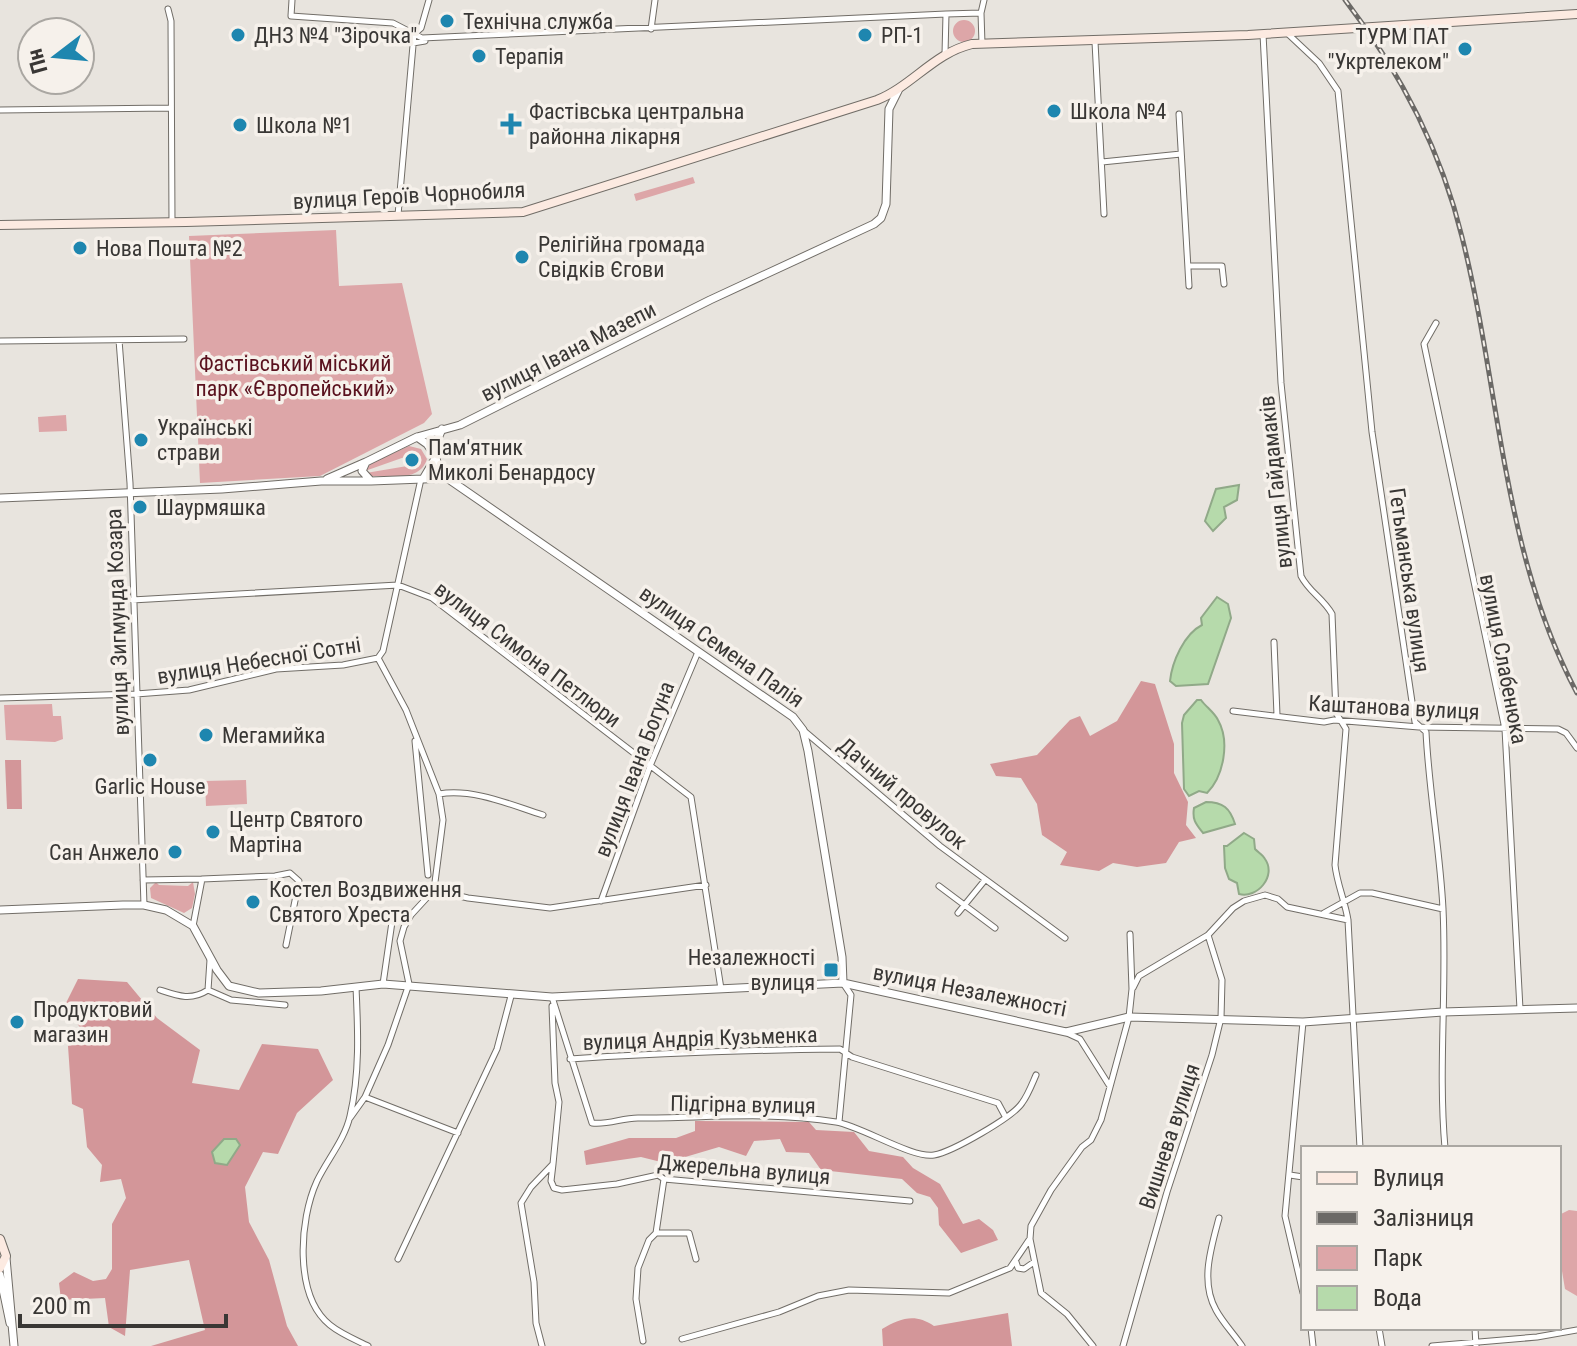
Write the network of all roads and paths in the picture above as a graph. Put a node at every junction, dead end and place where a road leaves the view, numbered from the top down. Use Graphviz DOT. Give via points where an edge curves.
graph roads {
  1 [pos="292,0"];
  2 [pos="429,0"];
  3 [pos="655,0"];
  4 [pos="984,0"];
  5 [pos="168,9"];
  6 [pos="981,13"];
  7 [pos="946,14"];
  8 [pos="1577,14"];
  9 [pos="651,29"];
  10 [pos="1287,33"];
  11 [pos="414,34"];
  12 [pos="1263,34"];
  13 [pos="456,37"];
  14 [pos="1095,42"];
  15 [pos="413,43"];
  16 [pos="982,44"];
  17 [pos="945,54"];
  18 [pos="898,91"];
  19 [pos="170,108"];
  20 [pos="0,110"];
  21 [pos="1179,114"];
  22 [pos="1181,154"];
  23 [pos="1102,162"];
  24 [pos="1104,214"];
  25 [pos="398,215"];
  26 [pos="172,223"];
  27 [pos="0,225"];
  28 [pos="1188,266"];
  29 [pos="1224,284"];
  30 [pos="1189,286"];
  31 [pos="1436,323"];
  32 [pos="184,339"];
  33 [pos="119,340"];
  34 [pos="0,341"];
  35 [pos="442,429"];
  36 [pos="417,437"];
  37 [pos="434,454"];
  38 [pos="366,462"];
  39 [pos="447,478"];
  40 [pos="422,479"];
  41 [pos="321,481"];
  42 [pos="369,481"];
  43 [pos="130,492"];
  44 [pos="0,498"];
  45 [pos="398,585"];
  46 [pos="132,600"];
  47 [pos="1274,642"];
  48 [pos="699,650"];
  49 [pos="378,658"];
  50 [pos="136,694"];
  51 [pos="0,698"];
  52 [pos="1233,711"];
  53 [pos="1277,715"];
  54 [pos="1341,721"];
  55 [pos="1419,727"];
  56 [pos="1505,729"];
  57 [pos="803,730"];
  58 [pos="414,736"];
  59 [pos="1577,748"];
  60 [pos="650,766"];
  61 [pos="439,794"];
  62 [pos="543,815"];
  63 [pos="428,875"];
  64 [pos="202,879"];
  65 [pos="143,880"];
  66 [pos="985,880"];
  67 [pos="706,885"];
  68 [pos="939,886"];
  69 [pos="434,890"];
  70 [pos="1345,900"];
  71 [pos="601,901"];
  72 [pos="144,905"];
  73 [pos="963,907"];
  74 [pos="1443,909"];
  75 [pos="0,910"];
  76 [pos="958,913"];
  77 [pos="1324,914"];
  78 [pos="1348,920"];
  79 [pos="392,922"];
  80 [pos="193,926"];
  81 [pos="995,928"];
  82 [pos="1130,934"];
  83 [pos="1208,935"];
  84 [pos="1065,938"];
  85 [pos="286,945"];
  86 [pos="209,955"];
  87 [pos="843,983"];
  88 [pos="383,984"];
  89 [pos="409,984"];
  90 [pos="356,987"];
  91 [pos="1132,989"];
  92 [pos="160,990"];
  93 [pos="208,990"];
  94 [pos="721,990"];
  95 [pos="511,996"];
  96 [pos="552,997"];
  97 [pos="285,1005"];
  98 [pos="1577,1008"];
  99 [pos="1520,1009"];
  100 [pos="1443,1012"];
  101 [pos="1129,1017"];
  102 [pos="1221,1018"];
  103 [pos="1353,1020"];
  104 [pos="1303,1022"];
  105 [pos="1066,1032"];
  106 [pos="845,1052"];
  107 [pos="570,1059"];
  108 [pos="1036,1075"];
  109 [pos="1109,1085"];
  110 [pos="365,1097"];
  111 [pos="1005,1116"];
  112 [pos="350,1118"];
  113 [pos="839,1122"];
  114 [pos="458,1133"];
  115 [pos="1360,1146"];
  116 [pos="1445,1146"];
  117 [pos="553,1164"];
  118 [pos="1290,1175"];
  119 [pos="1301,1177"];
  120 [pos="664,1179"];
  121 [pos="910,1201"];
  122 [pos="1219,1218"];
  123 [pos="656,1233"];
  124 [pos="0,1239"];
  125 [pos="1030,1239"];
  126 [pos="6,1256"];
  127 [pos="398,1259"];
  128 [pos="696,1259"];
  129 [pos="1035,1261"];
  130 [pos="1016,1262"];
  131 [pos="0,1272"];
  132 [pos="1301,1285"];
  133 [pos="3,1310"];
  134 [pos="1577,1330"];
  135 [pos="13,1332"];
  136 [pos="682,1339"];
  137 [pos="643,1341"];
  138 [pos="1476,1344"];
  139 [pos="14,1346"];
  140 [pos="368,1346"];
  141 [pos="542,1346"];
  142 [pos="1093,1346"];
  143 [pos="1123,1346"];
  144 [pos="1242,1346"];
  145 [pos="1432,1346"];
  1 -- 11 [label="street" via="291,16 393,23"];
  2 -- 11 [label="street"];
  3 -- 9 [label="street"];
  4 -- 6 [label="street"];
  5 -- 19 [label="street"];
  6 -- 7 [label="street"];
  6 -- 16 [label="street"];
  7 -- 9 [label="street"];
  7 -- 17 [label="street"];
  8 -- 10 [label="main road"];
  9 -- 13 [label="street"];
  10 -- 12 [label="main road"];
  10 -- 55 [label="street, Гетьманська вулиця" via="1319,63 1338,91 1372,432"];
  11 -- 13 [label="street"];
  11 -- 15 [label="street"];
  12 -- 14 [label="main road"];
  12 -- 54 [label="street, вулиця Гайдамаків" via="1281,383 1301,576 1332,614 1336,713"];
  13 -- 15 [label="street"];
  14 -- 16 [label="main road"];
  14 -- 23 [label="street"];
  15 -- 25 [label="street"];
  16 -- 17 [label="main road"];
  17 -- 18 [label="main road, вулиця Героїв Чорнобиля"];
  18 -- 25 [label="main road, вулиця Героїв Чорнобиля" via="523,212"];
  18 -- 35 [label="street, вулиця Івана Мазепи" via="889,109 887,199 881,218 460,425"];
  19 -- 20 [label="street"];
  19 -- 26 [label="street"];
  21 -- 22 [label="street"];
  22 -- 23 [label="street"];
  22 -- 28 [label="street"];
  23 -- 24 [label="street"];
  25 -- 26 [label="main road, вулиця Героїв Чорнобиля"];
  26 -- 27 [label="main road, вулиця Героїв Чорнобиля"];
  28 -- 29 [label="street" via="1222,266"];
  28 -- 30 [label="street"];
  31 -- 56 [label="street, вулиця Слабенюка" via="1424,344"];
  32 -- 33 [label="street"];
  33 -- 34 [label="street"];
  33 -- 43 [label="street, вулиця Зигмунда Козара"];
  35 -- 36 [label="street, вулиця Івана Мазепи"];
  35 -- 37 [label="street"];
  36 -- 37 [label="street"];
  36 -- 38 [label="street, вулиця Івана Мазепи"];
  37 -- 39 [label="street, вулиця Семена Палія"];
  37 -- 40 [label="street"];
  38 -- 41 [label="street"];
  38 -- 42 [label="street" via="362,471"];
  39 -- 40 [label="street"];
  39 -- 48 [label="street, вулиця Семена Палія"];
  40 -- 42 [label="street"];
  40 -- 45 [label="street"];
  41 -- 42 [label="street"];
  41 -- 43 [label="street"];
  43 -- 44 [label="street"];
  43 -- 46 [label="street, вулиця Зигмунда Козара"];
  45 -- 46 [label="street, вулиця Симона Петлюри"];
  45 -- 49 [label="street"];
  45 -- 60 [label="street, вулиця Симона Петлюри" via="432,598"];
  46 -- 50 [label="street, вулиця Зигмунда Козара"];
  47 -- 53 [label="street, Каштанова вулиця"];
  48 -- 57 [label="street, вулиця Семена Палія" via="793,717"];
  48 -- 60 [label="street, вулиця Івана Богуна"];
  49 -- 50 [label="street, вулиця Небесної Сотні" via="276,669 189,690"];
  49 -- 58 [label="street"];
  50 -- 51 [label="street, вулиця Небесної Сотні"];
  50 -- 65 [label="street, вулиця Зигмунда Козара"];
  52 -- 53 [label="street, Каштанова вулиця"];
  53 -- 54 [label="street, Каштанова вулиця"];
  54 -- 55 [label="street, Каштанова вулиця"];
  54 -- 70 [label="street, вулиця Гайдамаків" via="1346,736 1335,865"];
  55 -- 56 [label="street, Каштанова вулиця"];
  55 -- 74 [label="street, Гетьманська вулиця" via="1426,732"];
  56 -- 59 [label="street, Каштанова вулиця" via="1558,729"];
  56 -- 99 [label="street, вулиця Слабенюка"];
  57 -- 66 [label="street, Дачний провулок"];
  57 -- 87 [label="street, вулиця Семена Палія"];
  58 -- 61 [label="street"];
  58 -- 63 [label="street"];
  60 -- 67 [label="street, вулиця Симона Петлюри" via="691,797"];
  60 -- 71 [label="street, вулиця Івана Богуна"];
  61 -- 62 [label="street" via="487,798"];
  61 -- 69 [label="street" via="443,820"];
  64 -- 65 [label="street"];
  64 -- 80 [label="street"];
  64 -- 85 [label="street" via="290,873 299,881"];
  65 -- 72 [label="street, вулиця Зигмунда Козара"];
  66 -- 73 [label="street"];
  66 -- 84 [label="street, Дачний провулок"];
  67 -- 71 [label="street"];
  67 -- 94 [label="street, вулиця Симона Петлюри"];
  68 -- 73 [label="street"];
  69 -- 71 [label="street" via="550,908"];
  69 -- 89 [label="street" via="411,915 400,941"];
  70 -- 74 [label="street" via="1372,893"];
  70 -- 77 [label="street"];
  70 -- 78 [label="street, вулиця Гайдамаків"];
  72 -- 75 [label="street"];
  72 -- 80 [label="street" via="166,910"];
  73 -- 76 [label="street"];
  73 -- 81 [label="street"];
  74 -- 100 [label="street, Гетьманська вулиця"];
  77 -- 78 [label="street"];
  77 -- 83 [label="street" via="1287,907 1265,895 1233,908"];
  78 -- 103 [label="street, вулиця Гайдамаків"];
  79 -- 88 [label="street"];
  80 -- 86 [label="street, вулиця Незалежності"];
  82 -- 91 [label="street"];
  83 -- 91 [label="street" via="1139,976"];
  83 -- 102 [label="street, Вишнева вулиця" via="1222,980"];
  86 -- 90 [label="street, вулиця Незалежності" via="229,986 245,992"];
  86 -- 93 [label="street"];
  87 -- 94 [label="street, вулиця Незалежності"];
  87 -- 105 [label="street, вулиця Незалежності"];
  87 -- 106 [label="street, вулиця Семена Палія" via="851,995"];
  88 -- 89 [label="street, вулиця Незалежності"];
  88 -- 90 [label="street, вулиця Незалежності"];
  89 -- 95 [label="street, вулиця Незалежності"];
  89 -- 110 [label="street"];
  90 -- 112 [label="street" via="359,1046"];
  91 -- 101 [label="street"];
  92 -- 93 [label="street" via="187,998"];
  93 -- 97 [label="street" via="231,1000"];
  94 -- 96 [label="street, вулиця Незалежності"];
  95 -- 96 [label="street, вулиця Незалежності"];
  95 -- 114 [label="street" via="497,1049"];
  96 -- 107 [label="street, Підгірна вулиця"];
  96 -- 117 [label="street" via="559,1102"];
  98 -- 99 [label="street, вулиця Незалежності"];
  99 -- 100 [label="street, вулиця Незалежності"];
  100 -- 103 [label="street, вулиця Незалежності"];
  100 -- 116 [label="street, Гетьманська вулиця"];
  101 -- 102 [label="street, вулиця Незалежності"];
  101 -- 105 [label="street, вулиця Незалежності"];
  101 -- 109 [label="street"];
  102 -- 104 [label="street, вулиця Незалежності"];
  102 -- 143 [label="street, Вишнева вулиця"];
  103 -- 104 [label="street, вулиця Незалежності"];
  103 -- 115 [label="street, вулиця Гайдамаків"];
  104 -- 118 [label="street"];
  105 -- 109 [label="street" via="1080,1039"];
  106 -- 107 [label="street, вулиця Андрія Кузьменка" via="724,1050"];
  106 -- 111 [label="street, вулиця Андрія Кузьменка" via="998,1103"];
  106 -- 113 [label="street, вулиця Семена Палія"];
  107 -- 113 [label="street, Підгірна вулиця" via="592,1123 697,1116"];
  108 -- 111 [label="street, Підгірна вулиця" via="1021,1105"];
  109 -- 125 [label="street" via="1097,1130 1051,1190 1031,1226"];
  110 -- 112 [label="street"];
  110 -- 114 [label="street"];
  111 -- 113 [label="street, Підгірна вулиця" via="966,1143 929,1156"];
  112 -- 140 [label="street" via="316,1183 303,1224 304,1263 310,1299 330,1325"];
  114 -- 127 [label="street"];
  117 -- 120 [label="street, Джерельна вулиця" via="551,1184 562,1190 652,1176"];
  117 -- 141 [label="street" via="521,1203"];
  118 -- 119 [label="street"];
  118 -- 132 [label="street" via="1286,1223"];
  120 -- 121 [label="street, Джерельна вулиця"];
  120 -- 123 [label="street"];
  122 -- 144 [label="street" via="1209,1259 1210,1293"];
  123 -- 128 [label="street" via="689,1233"];
  123 -- 137 [label="street" via="642,1253 636,1283"];
  124 -- 126 [label="main road"];
  125 -- 129 [label="street"];
  125 -- 130 [label="street"];
  126 -- 131 [label="main road"];
  126 -- 135 [label="street"];
  129 -- 130 [label="street" via="1024,1269"];
  129 -- 142 [label="street" via="1041,1293"];
  130 -- 136 [label="street" via="949,1293 849,1290"];
  131 -- 133 [label="street"];
  131 -- 135 [label="street" via="6,1277"];
  133 -- 135 [label="street"];
  134 -- 138 [label="street"];
  135 -- 139 [label="street"];
  138 -- 145 [label="street"];
}
